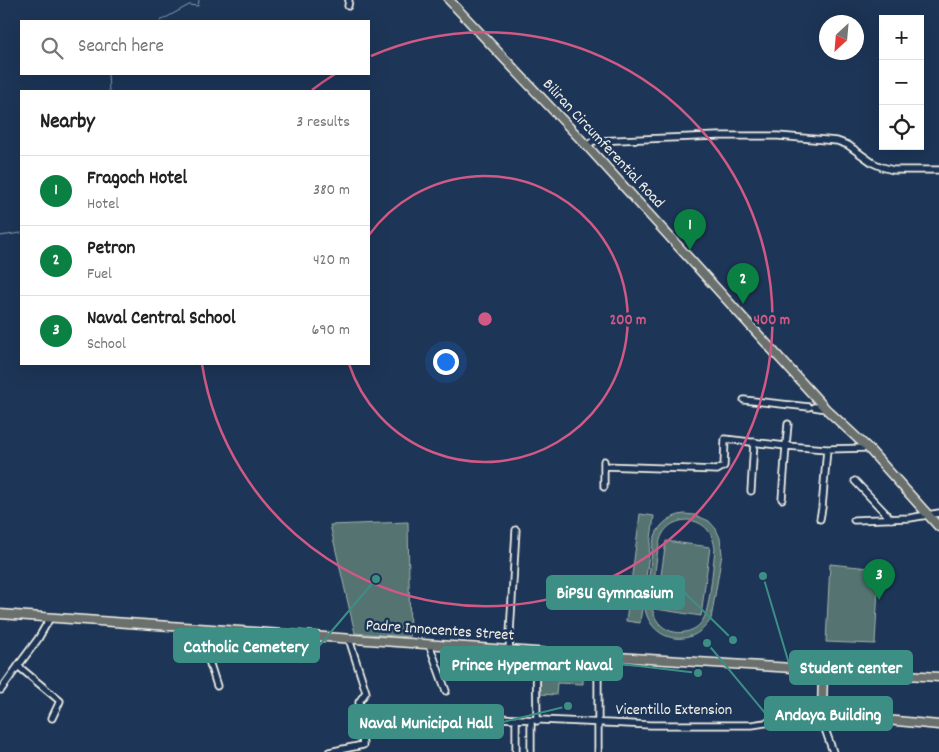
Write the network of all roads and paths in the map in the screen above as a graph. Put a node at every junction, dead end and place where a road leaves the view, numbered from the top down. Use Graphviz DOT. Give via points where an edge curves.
graph roads {
  1 [pos="450,0"];
  2 [pos="587,146"];
  3 [pos="939,170"];
  4 [pos="744,400"];
  5 [pos="826,409"];
  6 [pos="788,424"];
  7 [pos="754,442"];
  8 [pos="786,446"];
  9 [pos="868,448"];
  10 [pos="827,449"];
  11 [pos="855,480"];
  12 [pos="604,487"];
  13 [pos="751,491"];
  14 [pos="782,500"];
  15 [pos="939,513"];
  16 [pos="927,514"];
  17 [pos="820,519"];
  18 [pos="891,519"];
  19 [pos="854,520"];
  20 [pos="939,527"];
  21 [pos="516,530"];
  22 [pos="0,614"];
  23 [pos="50,618"];
  24 [pos="203,628"];
  25 [pos="349,639"];
  26 [pos="429,644"];
  27 [pos="509,650"];
  28 [pos="536,652"];
  29 [pos="598,656"];
  30 [pos="18,666"];
  31 [pos="823,670"];
  32 [pos="939,677"];
  33 [pos="217,686"];
  34 [pos="1,690"];
  35 [pos="446,690"];
  36 [pos="822,714"];
  37 [pos="52,718"];
  38 [pos="498,718"];
  39 [pos="516,720"];
  40 [pos="534,721"];
  41 [pos="597,723"];
  42 [pos="939,726"];
  43 [pos="349,750"];
  44 [pos="329,752"];
  45 [pos="516,752"];
  46 [pos="531,752"];
  47 [pos="598,752"];
  48 [pos="832,752"];
  1 -- 2 [label="main road, Biliran Circumferential Road"];
  2 -- 3 [label="street" via="593,141 718,136 837,140 878,166 893,170"];
  2 -- 5 [label="main road, Biliran Circumferential Road"];
  4 -- 5 [label="street"];
  5 -- 9 [label="main road, Biliran Circumferential Road"];
  6 -- 8 [label="street"];
  7 -- 8 [label="street"];
  7 -- 12 [label="street" via="725,439 724,466 716,470 604,463"];
  7 -- 13 [label="street"];
  8 -- 10 [label="street"];
  8 -- 14 [label="street"];
  9 -- 10 [label="street"];
  9 -- 16 [label="main road, Biliran Circumferential Road"];
  10 -- 17 [label="street"];
  11 -- 18 [label="street"];
  15 -- 16 [label="street"];
  16 -- 18 [label="street"];
  16 -- 20 [label="main road, Biliran Circumferential Road"];
  18 -- 19 [label="street"];
  21 -- 27 [label="street"];
  22 -- 23 [label="main road, Padre Innocentes Street"];
  23 -- 24 [label="main road, Padre Innocentes Street"];
  23 -- 30 [label="street"];
  24 -- 25 [label="main road, Padre Innocentes Street"];
  24 -- 33 [label="street" via="203,642"];
  25 -- 26 [label="main road, Padre Innocentes Street"];
  25 -- 43 [label="street" via="366,692 359,702 362,745"];
  26 -- 27 [label="main road, Padre Innocentes Street"];
  26 -- 35 [label="street"];
  27 -- 28 [label="main road, Padre Innocentes Street"];
  28 -- 29 [label="main road, Padre Innocentes Street"];
  28 -- 40 [label="street"];
  29 -- 31 [label="main road, Padre Innocentes Street"];
  29 -- 41 [label="street"];
  30 -- 34 [label="street"];
  30 -- 37 [label="street" via="60,700"];
  31 -- 32 [label="main road, Padre Innocentes Street"];
  31 -- 36 [label="main road"];
  36 -- 41 [label="street, Vicentillo Extension" via="752,724"];
  36 -- 42 [label="main road, Vicentillo Extension"];
  36 -- 48 [label="street"];
  38 -- 39 [label="street, Vicentillo Extension"];
  39 -- 40 [label="street, Vicentillo Extension"];
  39 -- 45 [label="street"];
  40 -- 41 [label="street, Vicentillo Extension"];
  40 -- 46 [label="street"];
  41 -- 47 [label="street"];
  43 -- 44 [label="street"];
}
